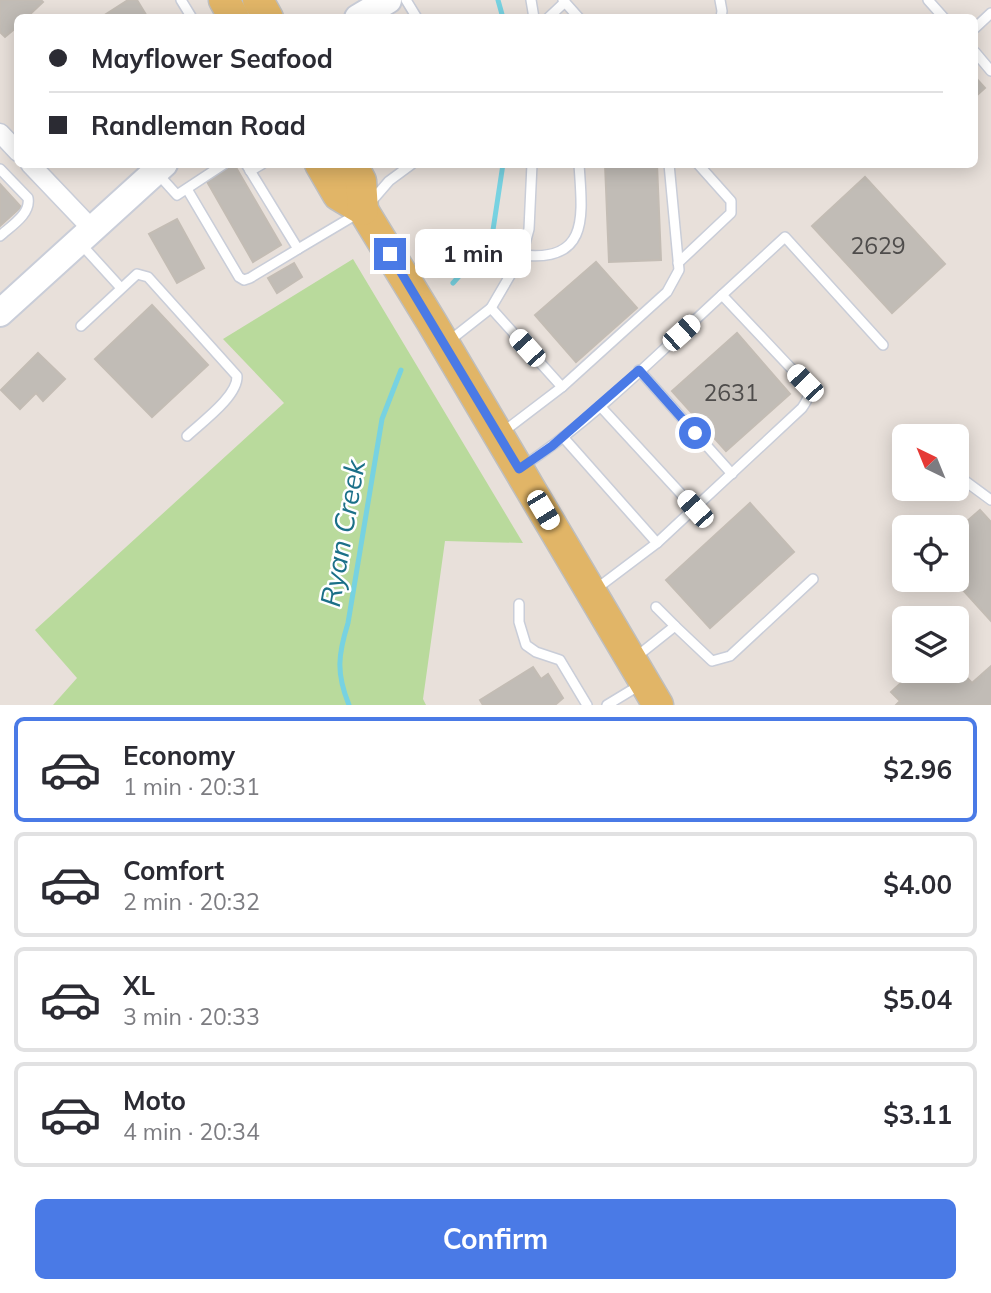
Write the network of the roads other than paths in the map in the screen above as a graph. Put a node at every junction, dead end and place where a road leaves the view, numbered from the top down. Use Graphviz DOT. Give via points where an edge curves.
graph roads {
  1 [pos="388,0"];
  2 [pos="928,0"];
  3 [pos="564,1"];
  4 [pos="365,14"];
  5 [pos="552,14"];
  6 [pos="940,14"];
  7 [pos="978,56"];
  8 [pos="991,71"];
  9 [pos="0,133"];
  10 [pos="14,148"];
  11 [pos="33,168"];
  12 [pos="160,168"];
  13 [pos="218,168"];
  14 [pos="248,168"];
  15 [pos="322,168"];
  16 [pos="354,168"];
  17 [pos="407,168"];
  18 [pos="532,168"];
  19 [pos="579,168"];
  20 [pos="669,168"];
  21 [pos="702,168"];
  22 [pos="0,169"];
  23 [pos="187,188"];
  24 [pos="363,210"];
  25 [pos="85,235"];
  26 [pos="0,236"];
  27 [pos="298,248"];
  28 [pos="522,255"];
  29 [pos="678,263"];
  30 [pos="121,288"];
  31 [pos="722,295"];
  32 [pos="6,303"];
  33 [pos="491,308"];
  34 [pos="80,326"];
  35 [pos="445,345"];
  36 [pos="883,345"];
  37 [pos="639,370"];
  38 [pos="562,387"];
  39 [pos="600,405"];
  40 [pos="499,435"];
  41 [pos="187,436"];
  42 [pos="563,437"];
  43 [pos="519,469"];
  44 [pos="732,474"];
  45 [pos="970,485"];
  46 [pos="991,500"];
  47 [pos="695,509"];
  48 [pos="657,543"];
  49 [pos="813,579"];
  50 [pos="592,592"];
  51 [pos="519,604"];
  52 [pos="656,607"];
  53 [pos="675,626"];
  54 [pos="645,683"];
  55 [pos="587,705"];
  56 [pos="607,705"];
  1 -- 4 [label="main road"];
  2 -- 6 [label="lane"];
  3 -- 5 [label="lane"];
  7 -- 8 [label="lane"];
  9 -- 10 [label="street"];
  11 -- 25 [label="street"];
  12 -- 23 [label="lane" via="177,195"];
  12 -- 25 [label="main road"];
  13 -- 23 [label="lane"];
  14 -- 27 [label="lane"];
  15 -- 24 [label="main road" via="338,195"];
  16 -- 24 [label="main road" via="361,181"];
  17 -- 24 [label="lane"];
  18 -- 28 [label="lane" via="529,229"];
  19 -- 28 [label="lane" via="582,218 578,232 552,256"];
  20 -- 29 [label="lane"];
  21 -- 29 [label="lane" via="731,201 731,213"];
  22 -- 26 [label="lane" via="29,204"];
  23 -- 27 [label="lane" via="239,278 250,278"];
  24 -- 27 [label="lane"];
  24 -- 35 [label="main road"];
  25 -- 30 [label="lane"];
  25 -- 32 [label="main road"];
  28 -- 33 [label="lane"];
  29 -- 38 [label="lane" via="675,281 667,292"];
  30 -- 34 [label="lane"];
  30 -- 41 [label="lane" via="137,274 148,276 237,376 238,385 231,395"];
  31 -- 36 [label="lane" via="785,237"];
  31 -- 37 [label="lane"];
  31 -- 44 [label="lane" via="810,392 802,408"];
  33 -- 35 [label="lane"];
  33 -- 38 [label="lane"];
  35 -- 40 [label="main road"];
  37 -- 39 [label="lane"];
  37 -- 44 [label="lane"];
  38 -- 40 [label="lane"];
  39 -- 42 [label="lane"];
  39 -- 47 [label="lane"];
  40 -- 43 [label="main road"];
  42 -- 43 [label="lane"];
  42 -- 48 [label="lane"];
  43 -- 50 [label="main road"];
  44 -- 47 [label="lane"];
  45 -- 46 [label="lane"];
  47 -- 48 [label="lane"];
  48 -- 50 [label="lane"];
  49 -- 53 [label="lane" via="730,656 712,661"];
  50 -- 54 [label="main road"];
  51 -- 55 [label="lane" via="526,645 560,660"];
  52 -- 53 [label="lane"];
  53 -- 54 [label="lane"];
  54 -- 56 [label="lane"];
}
